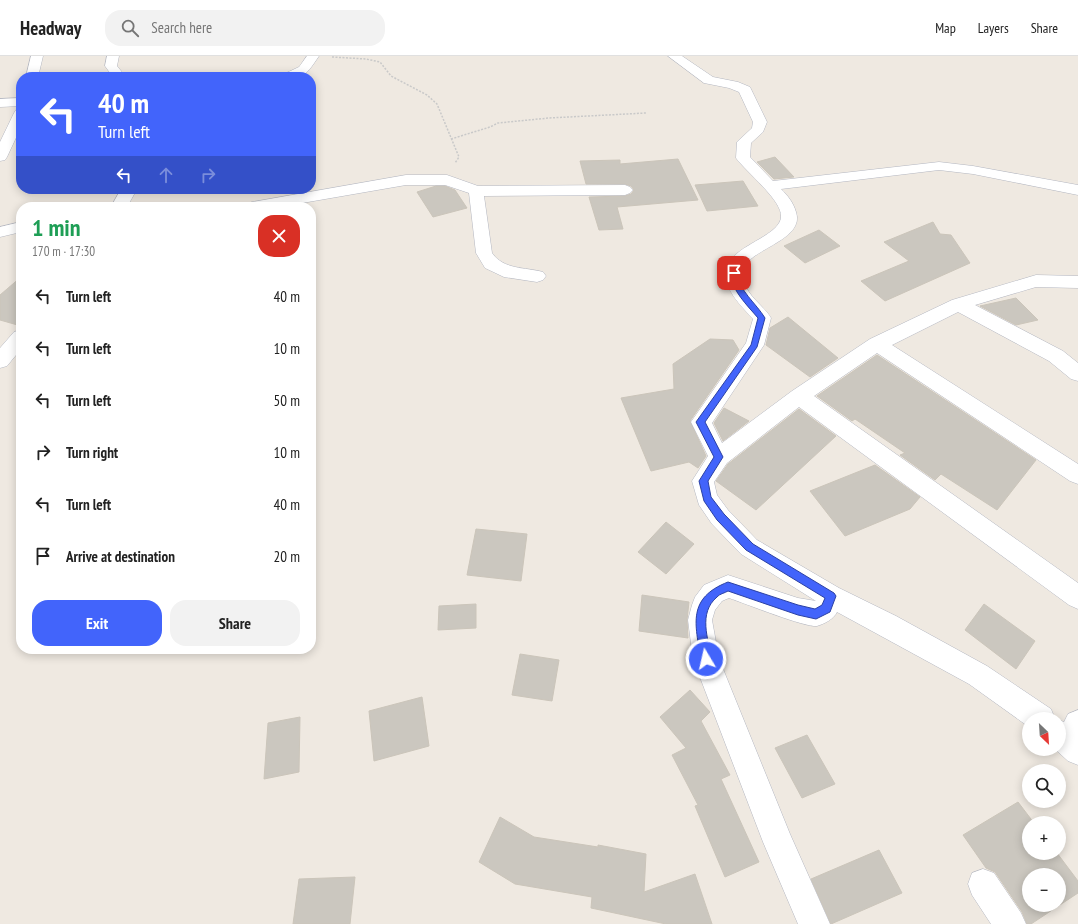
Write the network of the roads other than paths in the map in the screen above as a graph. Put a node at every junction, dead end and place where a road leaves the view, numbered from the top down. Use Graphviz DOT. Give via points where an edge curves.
graph roads {
  1 [pos="38,56"];
  2 [pos="113,56"];
  3 [pos="313,56"];
  4 [pos="674,56"];
  5 [pos="33,72"];
  6 [pos="116,72"];
  7 [pos="299,72"];
  8 [pos="16,102"];
  9 [pos="0,103"];
  10 [pos="16,123"];
  11 [pos="1,152"];
  12 [pos="769,186"];
  13 [pos="625,190"];
  14 [pos="1078,190"];
  15 [pos="476,191"];
  16 [pos="281,202"];
  17 [pos="16,228"];
  18 [pos="0,232"];
  19 [pos="537,276"];
  20 [pos="1078,282"];
  21 [pos="958,304"];
  22 [pos="16,343"];
  23 [pos="877,344"];
  24 [pos="0,361"];
  25 [pos="1078,374"];
  26 [pos="799,396"];
  27 [pos="718,457"];
  28 [pos="1078,475"];
  29 [pos="830,596"];
  30 [pos="1078,597"];
  31 [pos="1032,712"];
  32 [pos="983,884"];
  33 [pos="814,924"];
  34 [pos="1010,924"];
  1 -- 5 [label="street"];
  2 -- 6 [label="street" via="111,66"];
  3 -- 7 [label="street"];
  4 -- 12 [label="street" via="709,80 745,90 760,122 758,129 744,142 743,158"];
  8 -- 9 [label="street"];
  10 -- 11 [label="street"];
  12 -- 14 [label="street" via="939,166"];
  12 -- 27 [label="street" via="785,203 789,214 788,222 785,230 776,237 745,254 734,273 738,289 762,318 755,345 701,422"];
  13 -- 15 [label="street"];
  15 -- 16 [label="street" via="447,180 406,180"];
  15 -- 19 [label="street" via="484,252 492,264 504,271"];
  17 -- 18 [label="street"];
  20 -- 21 [label="street" via="1036,281"];
  21 -- 23 [label="street"];
  21 -- 25 [label="street" via="1056,356"];
  22 -- 24 [label="street"];
  23 -- 26 [label="street"];
  23 -- 28 [label="street"];
  26 -- 27 [label="street"];
  26 -- 30 [label="street"];
  27 -- 29 [label="street" via="703,481 707,498 720,517 749,547"];
  29 -- 31 [label="street" via="978,675"];
  29 -- 33 [label="street" via="826,608 816,614 728,586 713,593 704,606 700,620 706,659 778,842"];
  32 -- 34 [label="street"];
}
